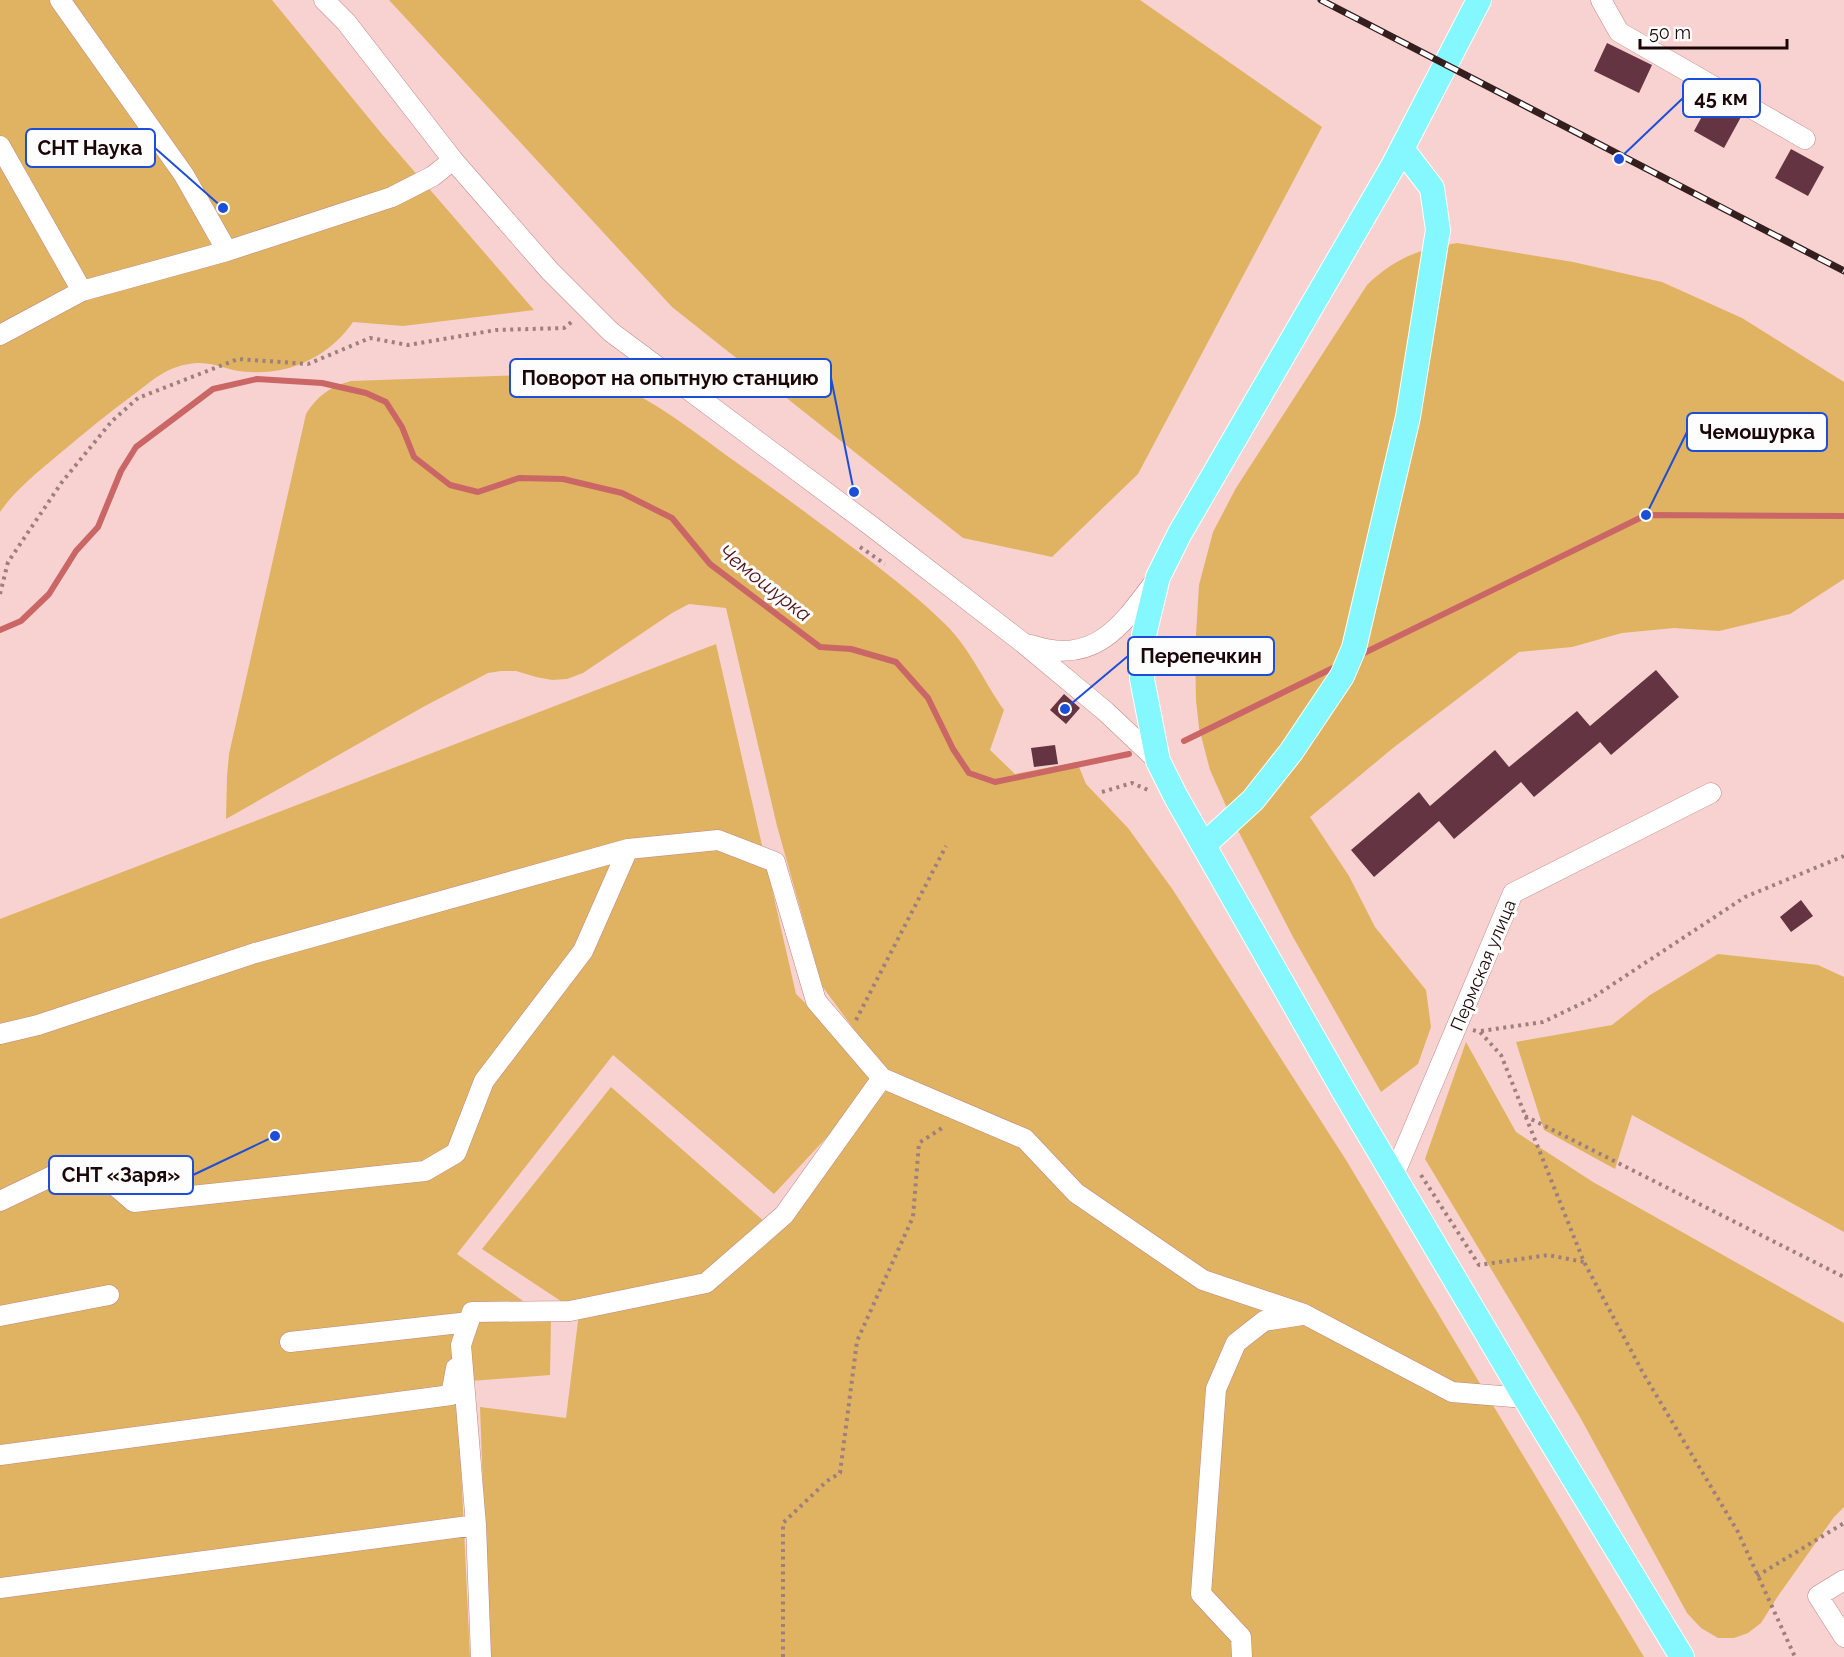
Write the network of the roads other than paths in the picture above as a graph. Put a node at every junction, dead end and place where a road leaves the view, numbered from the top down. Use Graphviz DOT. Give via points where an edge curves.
graph roads {
  1 [pos="60,0"];
  2 [pos="324,0"];
  3 [pos="1479,0"];
  4 [pos="1601,0"];
  5 [pos="1805,139"];
  6 [pos="0,146"];
  7 [pos="1402,149"];
  8 [pos="453,159"];
  9 [pos="227,251"];
  10 [pos="82,291"];
  11 [pos="0,335"];
  12 [pos="1158,577"];
  13 [pos="1022,642"];
  14 [pos="1158,761"];
  15 [pos="1712,793"];
  16 [pos="1204,845"];
  17 [pos="628,849"];
  18 [pos="0,1034"];
  19 [pos="882,1078"];
  20 [pos="1394,1175"];
  21 [pos="0,1202"];
  22 [pos="109,1295"];
  23 [pos="1304,1314"];
  24 [pos="0,1316"];
  25 [pos="469,1322"];
  26 [pos="290,1342"];
  27 [pos="461,1345"];
  28 [pos="1525,1398"];
  29 [pos="0,1455"];
  30 [pos="476,1525"];
  31 [pos="1844,1580"];
  32 [pos="0,1588"];
  33 [pos="1844,1637"];
  34 [pos="481,1657"];
  35 [pos="1242,1657"];
  36 [pos="1682,1657"];
  1 -- 9 [label="street" via="184,175"];
  2 -- 8 [label="street" via="346,22"];
  3 -- 7 [label="main road"];
  4 -- 5 [label="street" via="1619,32"];
  6 -- 10 [label="street"];
  7 -- 12 [label="main road" via="1179,533"];
  7 -- 16 [label="main road" via="1432,188 1438,230 1408,417 1354,648 1342,676 1291,752 1253,800"];
  8 -- 9 [label="street" via="433,176 392,197"];
  8 -- 13 [label="street" via="549,270 611,332"];
  9 -- 10 [label="street"];
  10 -- 11 [label="street"];
  12 -- 13 [label="street" via="1130,614 1091,646 1069,652 1048,651"];
  12 -- 14 [label="main road" via="1144,635 1142,680"];
  13 -- 14 [label="street"];
  14 -- 16 [label="main road"];
  15 -- 20 [label="street, Пермская улица" via="1513,893"];
  16 -- 20 [label="main road"];
  17 -- 18 [label="street" via="255,953"];
  17 -- 19 [label="street" via="718,840 775,862 816,1001"];
  17 -- 21 [label="street" via="583,951 484,1081 456,1153 425,1171 134,1202 97,1170 67,1169"];
  19 -- 23 [label="street" via="1025,1139 1076,1193 1203,1280"];
  19 -- 25 [label="street" via="784,1215 706,1283 570,1311 472,1312"];
  20 -- 28 [label="main road"];
  22 -- 24 [label="street"];
  23 -- 28 [label="street" via="1452,1392"];
  23 -- 35 [label="street" via="1264,1321 1236,1343 1216,1389 1201,1594 1241,1637"];
  25 -- 26 [label="street"];
  25 -- 27 [label="street"];
  27 -- 29 [label="street" via="451,1395"];
  27 -- 30 [label="street"];
  28 -- 36 [label="main road"];
  30 -- 32 [label="street"];
  30 -- 34 [label="street"];
  31 -- 33 [label="street" via="1818,1596"];
}
